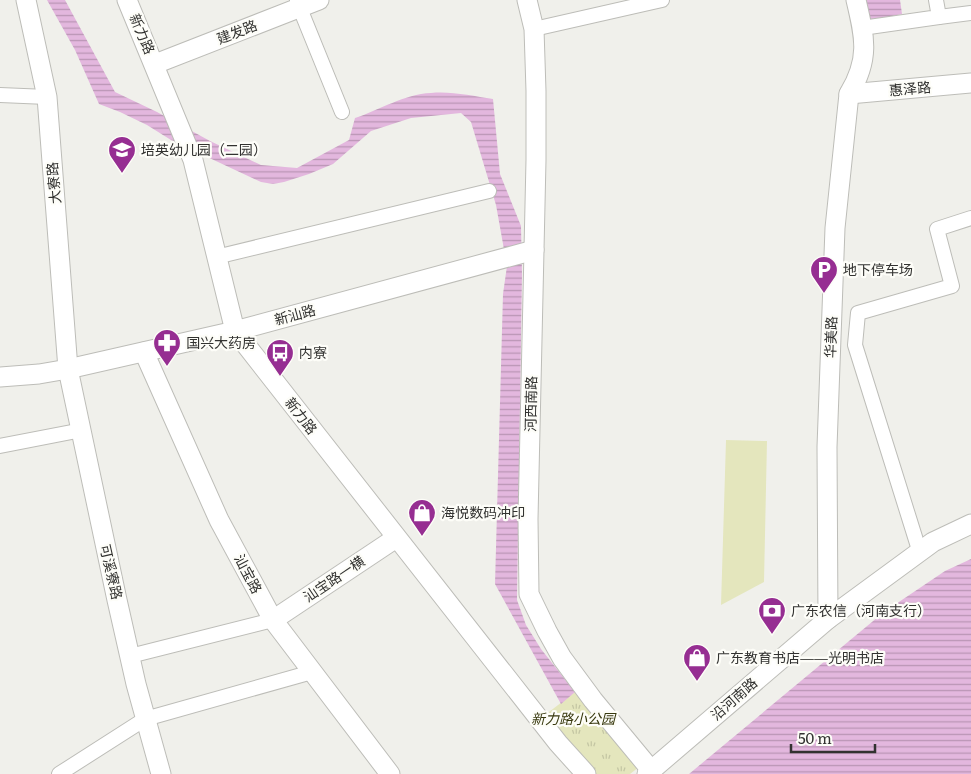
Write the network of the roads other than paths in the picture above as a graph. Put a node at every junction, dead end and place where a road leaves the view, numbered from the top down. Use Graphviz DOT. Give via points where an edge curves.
graph roads {
  1 [pos="26,0"];
  2 [pos="119,0"];
  3 [pos="127,0"];
  4 [pos="319,0"];
  5 [pos="528,0"];
  6 [pos="662,0"];
  7 [pos="856,0"];
  8 [pos="936,0"];
  9 [pos="298,4"];
  10 [pos="971,13"];
  11 [pos="938,17"];
  12 [pos="862,28"];
  13 [pos="534,29"];
  14 [pos="155,64"];
  15 [pos="971,83"];
  16 [pos="850,94"];
  17 [pos="0,95"];
  18 [pos="47,97"];
  19 [pos="170,111"];
  20 [pos="342,112"];
  21 [pos="188,157"];
  22 [pos="489,191"];
  23 [pos="971,218"];
  24 [pos="534,250"];
  25 [pos="216,257"];
  26 [pos="230,332"];
  27 [pos="144,352"];
  28 [pos="68,369"];
  29 [pos="0,377"];
  30 [pos="82,430"];
  31 [pos="0,446"];
  32 [pos="971,524"];
  33 [pos="392,540"];
  34 [pos="920,553"];
  35 [pos="828,619"];
  36 [pos="273,620"];
  37 [pos="130,656"];
  38 [pos="312,672"];
  39 [pos="145,719"];
  40 [pos="649,772"];
  41 [pos="59,774"];
  42 [pos="161,774"];
  43 [pos="390,774"];
  44 [pos="572,774"];
  45 [pos="586,774"];
  1 -- 18 [label="street, 大寮路"];
  2 -- 19 [label="street"];
  3 -- 14 [label="street, 新力路"];
  4 -- 9 [label="street, 建发路"];
  5 -- 13 [label="street, 河西南路"];
  6 -- 13 [label="street"];
  7 -- 12 [label="street, 华美路"];
  8 -- 11 [label="street"];
  9 -- 14 [label="street, 建发路"];
  9 -- 20 [label="street"];
  10 -- 11 [label="street"];
  11 -- 12 [label="street"];
  12 -- 16 [label="street, 华美路" via="864,59"];
  13 -- 24 [label="street, 河西南路"];
  14 -- 19 [label="street, 新力路"];
  15 -- 16 [label="street, 惠泽路"];
  16 -- 35 [label="street, 华美路" via="833,284 827,447"];
  17 -- 18 [label="street"];
  18 -- 28 [label="street, 大寮路"];
  19 -- 21 [label="street, 新力路"];
  21 -- 25 [label="street, 新力路"];
  21 -- 26 [label="street"];
  22 -- 25 [label="street"];
  23 -- 34 [label="street" via="937,229 952,286 858,312 855,346"];
  24 -- 26 [label="street, 新汕路"];
  24 -- 40 [label="street, 河西南路" via="529,594 562,658"];
  25 -- 26 [label="street, 新力路"];
  26 -- 27 [label="street, 新汕路"];
  26 -- 33 [label="street, 新力路"];
  27 -- 28 [label="street, 新汕路"];
  27 -- 36 [label="street, 汕宝路" via="219,520"];
  28 -- 29 [label="street, 新汕路"];
  28 -- 30 [label="street, 可溪寮路"];
  30 -- 31 [label="street"];
  30 -- 37 [label="street, 可溪寮路"];
  32 -- 34 [label="street, 沿河南路" via="933,542"];
  33 -- 36 [label="street, 汕宝路一横"];
  33 -- 44 [label="street"];
  33 -- 45 [label="street, 新力路"];
  34 -- 35 [label="street, 沿河南路"];
  35 -- 40 [label="street, 沿河南路"];
  36 -- 37 [label="street"];
  36 -- 38 [label="street, 汕宝路"];
  37 -- 39 [label="street, 可溪寮路"];
  38 -- 39 [label="street"];
  38 -- 43 [label="street, 汕宝路"];
  39 -- 41 [label="street"];
  39 -- 42 [label="street, 可溪寮路"];
}
